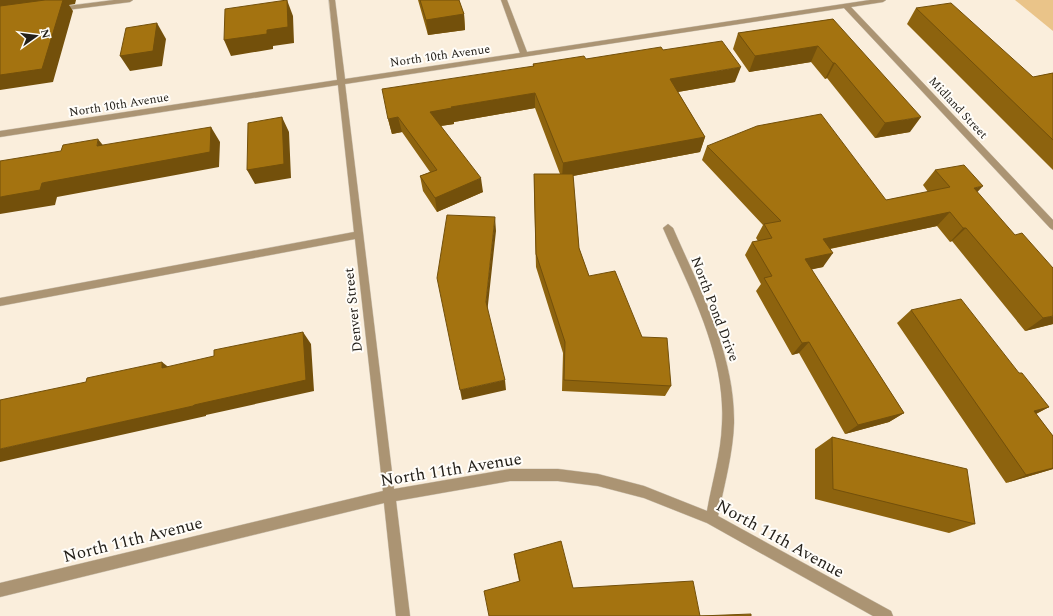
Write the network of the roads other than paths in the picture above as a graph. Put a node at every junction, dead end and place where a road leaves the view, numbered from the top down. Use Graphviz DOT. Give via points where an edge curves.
graph roads {
  1 [pos="130,0"];
  2 [pos="332,0"];
  3 [pos="504,0"];
  4 [pos="883,0"];
  5 [pos="846,6"];
  6 [pos="54,10"];
  7 [pos="525,55"];
  8 [pos="342,82"];
  9 [pos="0,134"];
  10 [pos="1053,226"];
  11 [pos="668,228"];
  12 [pos="359,235"];
  13 [pos="0,302"];
  14 [pos="388,496"];
  15 [pos="710,519"];
  16 [pos="0,590"];
  17 [pos="403,616"];
  18 [pos="886,616"];
  1 -- 6 [label="street"];
  2 -- 8 [label="street, Denver Street"];
  3 -- 7 [label="street"];
  4 -- 5 [label="street, North 10th Avenue"];
  5 -- 7 [label="street, North 10th Avenue"];
  5 -- 10 [label="street, Midland Street"];
  7 -- 8 [label="street, North 10th Avenue"];
  8 -- 9 [label="street, North 10th Avenue"];
  8 -- 12 [label="street, Denver Street"];
  11 -- 15 [label="street, North Pond Drive" via="702,307 723,370 727,397 728,423 724,457"];
  12 -- 13 [label="street"];
  12 -- 14 [label="street, Denver Street"];
  14 -- 15 [label="street, North 11th Avenue" via="510,475 558,475 598,480 644,492"];
  14 -- 16 [label="street, North 11th Avenue"];
  14 -- 17 [label="street, Denver Street"];
  15 -- 18 [label="street, North 11th Avenue"];
}
